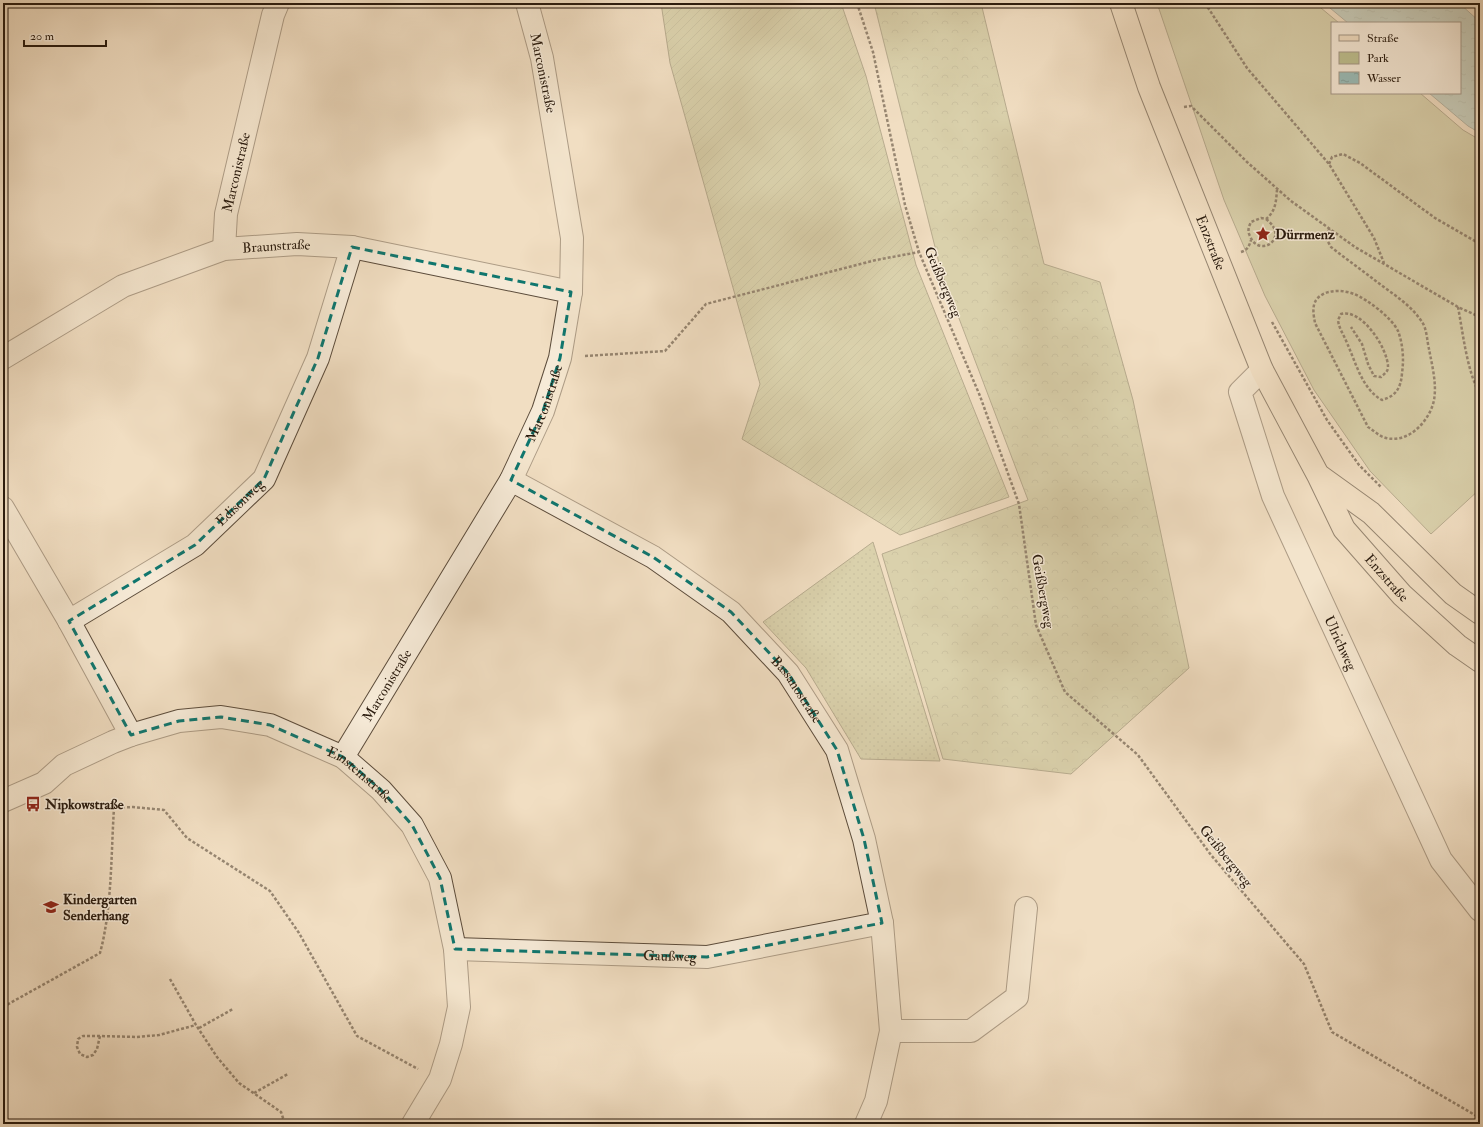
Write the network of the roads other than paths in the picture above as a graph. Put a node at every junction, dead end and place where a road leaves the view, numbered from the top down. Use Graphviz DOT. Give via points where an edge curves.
graph roads {
  1 [pos="278,3"];
  2 [pos="527,3"];
  3 [pos="1121,3"];
  4 [pos="352,247"];
  5 [pos="224,249"];
  6 [pos="571,292"];
  7 [pos="3,358"];
  8 [pos="1262,370"];
  9 [pos="1318,475"];
  10 [pos="511,480"];
  11 [pos="3,508"];
  12 [pos="1480,613"];
  13 [pos="69,621"];
  14 [pos="1480,661"];
  15 [pos="131,735"];
  16 [pos="343,757"];
  17 [pos="3,801"];
  18 [pos="1026,908"];
  19 [pos="1480,910"];
  20 [pos="882,923"];
  21 [pos="455,949"];
  22 [pos="891,1031"];
  23 [pos="413,1124"];
  24 [pos="866,1124"];
  1 -- 5 [label="street, Marconistraße" via="226,214"];
  2 -- 6 [label="street, Marconistraße" via="542,58 572,238"];
  3 -- 8 [label="main road, Enzstraße" via="1149,87"];
  4 -- 5 [label="street, Braunstraße" via="297,244"];
  4 -- 6 [label="street, Braunstraße"];
  4 -- 13 [label="street, Edisonweg" via="318,358 264,479 195,545"];
  5 -- 7 [label="street, Braunstraße" via="123,286"];
  6 -- 10 [label="street, Marconistraße" via="560,358 543,411"];
  8 -- 9 [label="main road, Enzstraße"];
  8 -- 19 [label="street, Ulrichweg" via="1240,392 1273,496 1441,860"];
  9 -- 12 [label="main road, Enzstraße" via="1371,513 1452,594"];
  9 -- 14 [label="main road, Enzstraße" via="1344,529 1402,595 1457,645"];
  10 -- 16 [label="street, Marconistraße"];
  10 -- 20 [label="street, Bassanostraße" via="653,557 731,612 788,672 837,750 864,839"];
  11 -- 13 [label="street"];
  13 -- 15 [label="street"];
  15 -- 16 [label="street, Einsteinstraße" via="179,721 221,717 270,725"];
  15 -- 17 [label="street, Einsteinstraße" via="64,765 44,782"];
  16 -- 21 [label="street, Einsteinstraße" via="381,790 412,825 440,878"];
  18 -- 22 [label="street" via="1017,997 971,1031"];
  20 -- 21 [label="street, Gaußweg" via="707,957"];
  20 -- 22 [label="street, Bassanostraße"];
  21 -- 23 [label="street, Einsteinstraße" via="459,1007 451,1044 440,1079"];
  22 -- 24 [label="street, Bassanostraße" via="876,1101"];
}
